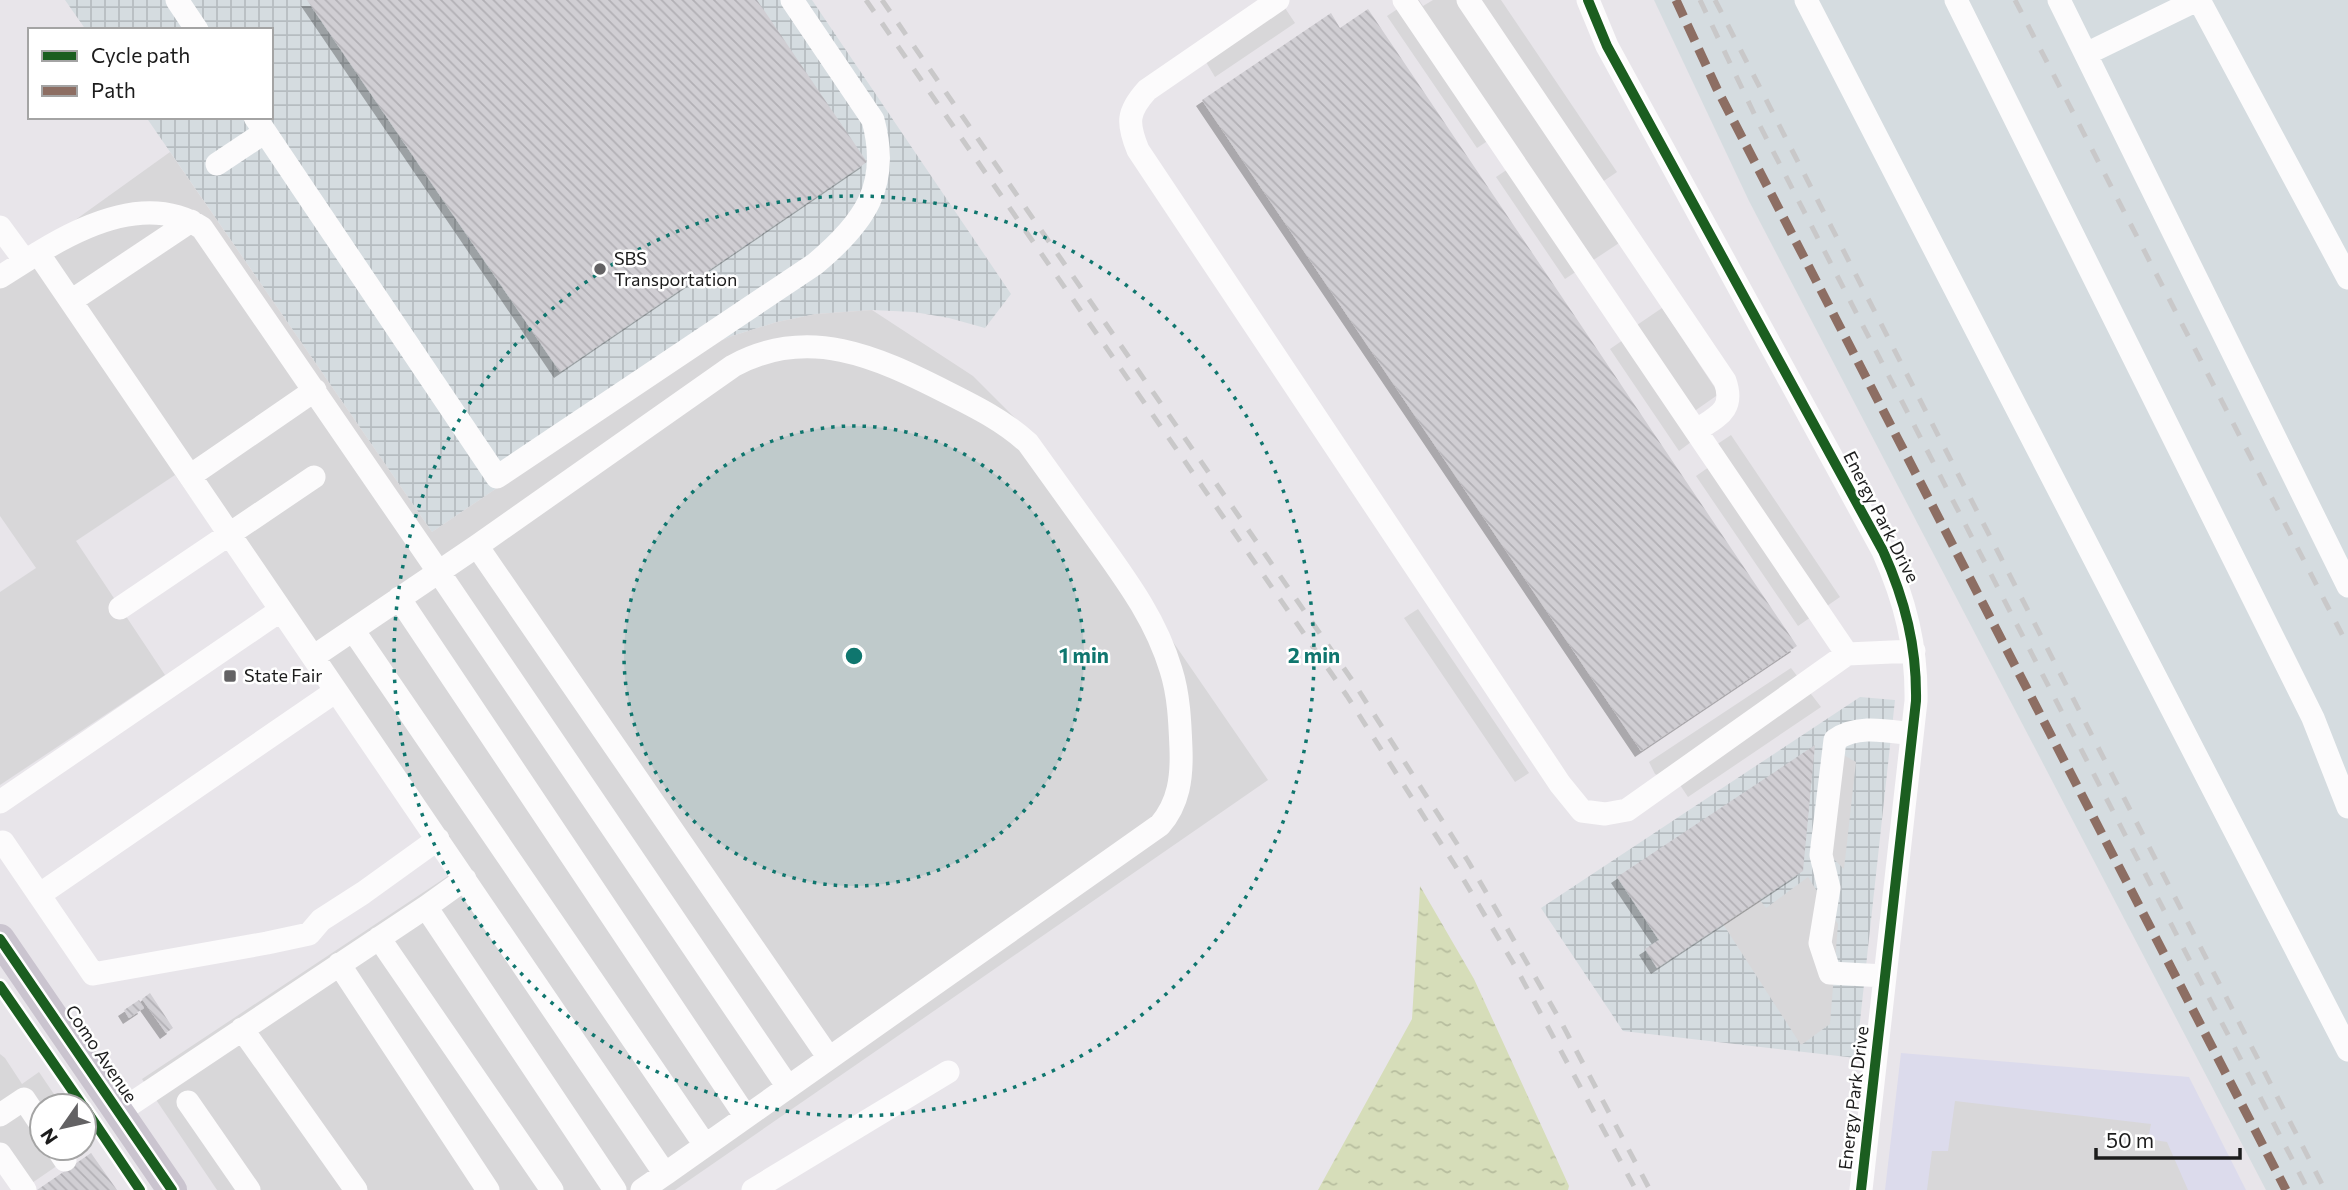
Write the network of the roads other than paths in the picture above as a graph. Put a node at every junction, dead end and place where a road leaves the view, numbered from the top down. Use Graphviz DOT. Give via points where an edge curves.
graph roads {
  1 [pos="177,0"];
  2 [pos="792,0"];
  3 [pos="1278,0"];
  4 [pos="1404,0"];
  5 [pos="1468,0"];
  6 [pos="1588,0"];
  7 [pos="1805,0"];
  8 [pos="1956,0"];
  9 [pos="2059,0"];
  10 [pos="2198,0"];
  11 [pos="196,28"];
  12 [pos="2086,54"];
  13 [pos="260,124"];
  14 [pos="217,164"];
  15 [pos="191,221"];
  16 [pos="0,227"];
  17 [pos="31,257"];
  18 [pos="0,277"];
  19 [pos="2348,278"];
  20 [pos="71,301"];
  21 [pos="315,390"];
  22 [pos="1697,430"];
  23 [pos="190,476"];
  24 [pos="314,477"];
  25 [pos="230,534"];
  26 [pos="477,546"];
  27 [pos="438,571"];
  28 [pos="2348,586"];
  29 [pos="398,598"];
  30 [pos="120,608"];
  31 [pos="281,610"];
  32 [pos="353,630"];
  33 [pos="1914,651"];
  34 [pos="1847,654"];
  35 [pos="313,657"];
  36 [pos="336,691"];
  37 [pos="1912,734"];
  38 [pos="0,802"];
  39 [pos="2348,807"];
  40 [pos="438,839"];
  41 [pos="1,841"];
  42 [pos="465,880"];
  43 [pos="39,895"];
  44 [pos="426,906"];
  45 [pos="379,938"];
  46 [pos="0,939"];
  47 [pos="339,964"];
  48 [pos="1885,976"];
  49 [pos="242,1029"];
  50 [pos="2345,1030"];
  51 [pos="829,1058"];
  52 [pos="948,1072"];
  53 [pos="788,1087"];
  54 [pos="188,1101"];
  55 [pos="28,1105"];
  56 [pos="119,1112"];
  57 [pos="0,1115"];
  58 [pos="746,1117"];
  59 [pos="705,1145"];
  60 [pos="0,1154"];
  61 [pos="665,1174"];
  62 [pos="25,1190"];
  63 [pos="172,1190"];
  64 [pos="249,1190"];
  65 [pos="356,1190"];
  66 [pos="488,1190"];
  67 [pos="552,1190"];
  68 [pos="615,1190"];
  69 [pos="642,1190"];
  70 [pos="753,1190"];
  71 [pos="1861,1190"];
  1 -- 11 [label="street"];
  2 -- 13 [label="street" via="873,120 879,142 875,190 858,222 815,264 497,477"];
  3 -- 34 [label="street" via="1147,90 1135,103 1129,129 1138,150 1582,811 1605,814 1627,810"];
  4 -- 22 [label="street"];
  5 -- 22 [label="street" via="1725,382 1729,393 1723,413"];
  6 -- 33 [label="street, Energy Park Drive" via="1608,46 1883,551 1903,601"];
  7 -- 50 [label="street"];
  8 -- 39 [label="street" via="2313,718"];
  9 -- 12 [label="street"];
  10 -- 12 [label="street"];
  10 -- 19 [label="street"];
  12 -- 28 [label="street"];
  13 -- 14 [label="street"];
  15 -- 17 [label="street" via="155,213 123,215 67,235"];
  15 -- 20 [label="street"];
  15 -- 21 [label="street" via="210,237"];
  16 -- 17 [label="street"];
  17 -- 18 [label="street"];
  17 -- 20 [label="street"];
  20 -- 23 [label="street"];
  21 -- 23 [label="street"];
  21 -- 27 [label="street"];
  22 -- 34 [label="street"];
  23 -- 25 [label="street"];
  24 -- 25 [label="street"];
  25 -- 30 [label="street"];
  25 -- 31 [label="street"];
  26 -- 27 [label="street"];
  26 -- 51 [label="street"];
  26 -- 51 [label="street" via="733,366 773,350 823,347 880,360 1012,428 1028,443 1137,595 1160,639 1178,701 1179,787 1168,816"];
  27 -- 29 [label="street"];
  27 -- 53 [label="street"];
  29 -- 32 [label="street"];
  29 -- 58 [label="street"];
  31 -- 35 [label="street"];
  31 -- 38 [label="street"];
  32 -- 35 [label="street"];
  32 -- 59 [label="street"];
  33 -- 34 [label="street"];
  33 -- 37 [label="street, Energy Park Drive"];
  35 -- 36 [label="street"];
  36 -- 40 [label="street"];
  36 -- 43 [label="street"];
  37 -- 48 [label="street, Energy Park Drive"];
  37 -- 48 [label="street" via="1854,731 1835,740 1821,855 1829,888 1820,943 1830,973"];
  40 -- 42 [label="street"];
  40 -- 43 [label="street" via="321,920 309,934 93,974"];
  41 -- 43 [label="street"];
  42 -- 44 [label="street"];
  42 -- 61 [label="street"];
  44 -- 45 [label="street"];
  44 -- 68 [label="street"];
  45 -- 47 [label="street"];
  45 -- 67 [label="street"];
  46 -- 56 [label="main road, Como Avenue"];
  47 -- 49 [label="street"];
  47 -- 66 [label="street"];
  48 -- 71 [label="street, Energy Park Drive"];
  49 -- 56 [label="street"];
  49 -- 65 [label="street"];
  51 -- 53 [label="street"];
  52 -- 70 [label="street"];
  53 -- 58 [label="street"];
  54 -- 64 [label="street"];
  55 -- 57 [label="street" via="23,1098"];
  56 -- 63 [label="main road, Como Avenue"];
  58 -- 59 [label="street"];
  59 -- 61 [label="street"];
  60 -- 62 [label="street"];
  61 -- 69 [label="street"];
}
